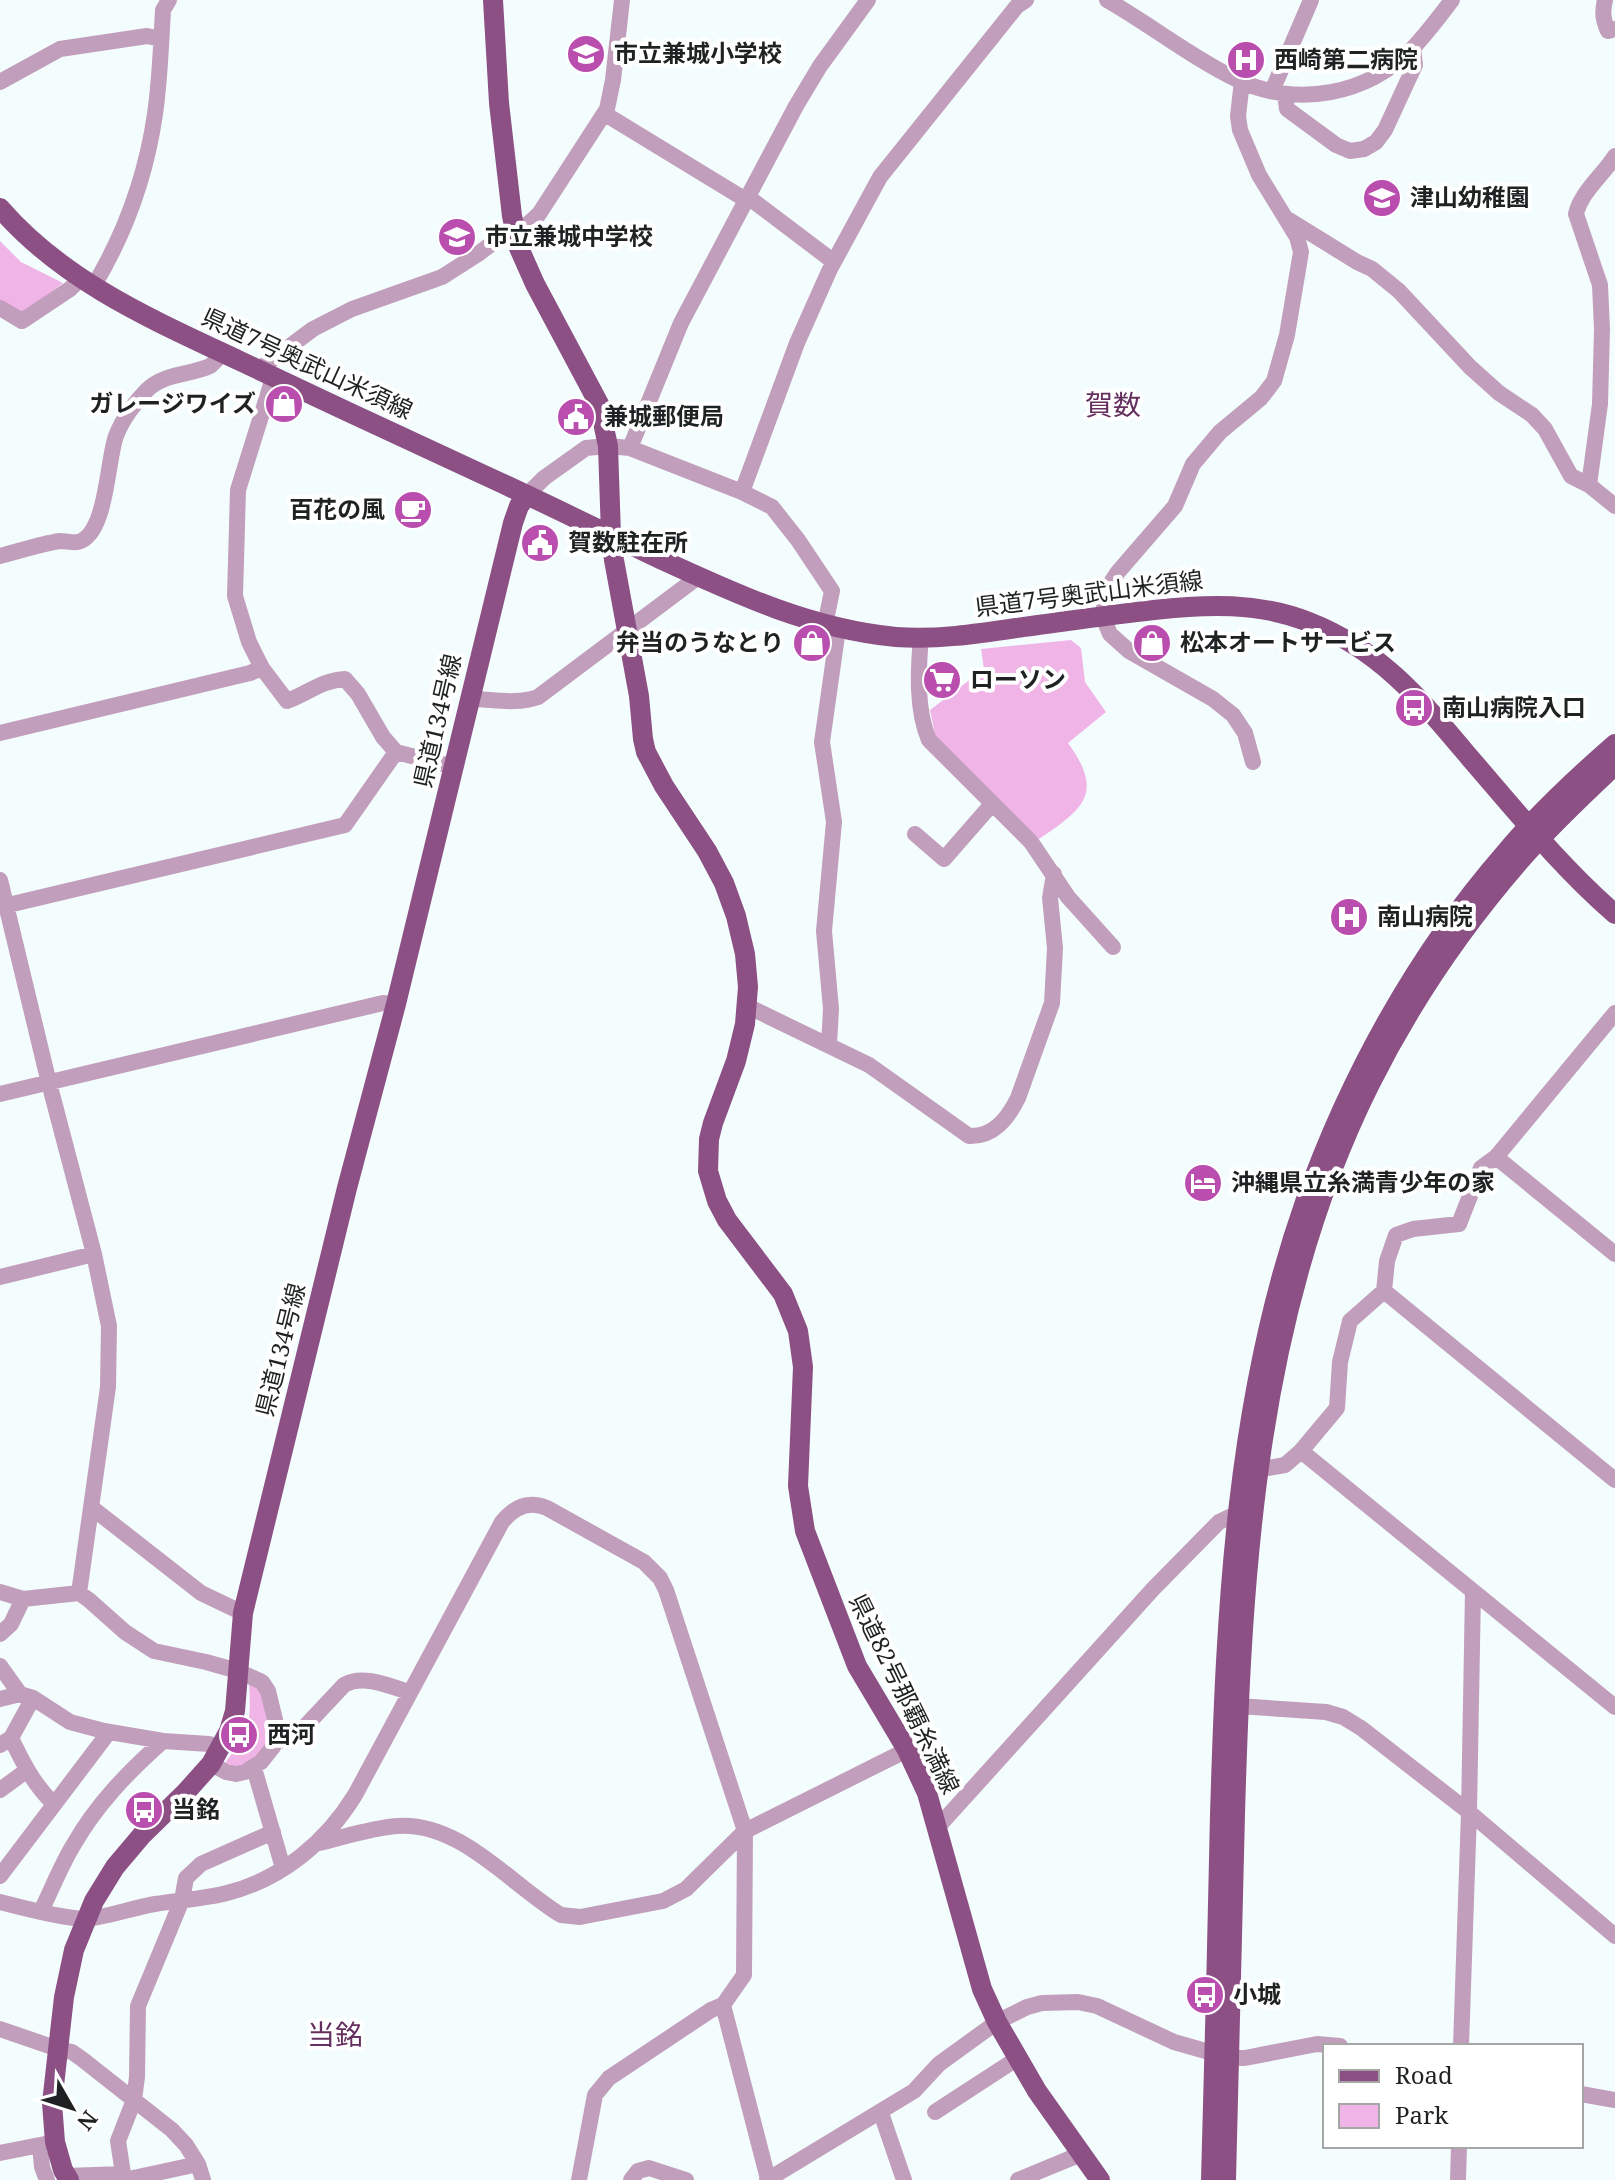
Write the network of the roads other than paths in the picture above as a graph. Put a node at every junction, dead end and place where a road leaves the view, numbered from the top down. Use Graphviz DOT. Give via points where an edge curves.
graph roads {
  1 [pos="169,0"];
  2 [pos="493,0"];
  3 [pos="622,0"];
  4 [pos="868,0"];
  5 [pos="1107,0"];
  6 [pos="1311,0"];
  7 [pos="1452,0"];
  8 [pos="1605,0"];
  9 [pos="1016,2"];
  10 [pos="1615,29"];
  11 [pos="161,39"];
  12 [pos="1413,48"];
  13 [pos="1242,81"];
  14 [pos="0,82"];
  15 [pos="1278,93"];
  16 [pos="605,114"];
  17 [pos="1615,156"];
  18 [pos="747,199"];
  19 [pos="0,208"];
  20 [pos="1285,218"];
  21 [pos="515,229"];
  22 [pos="834,262"];
  23 [pos="87,283"];
  24 [pos="1608,284"];
  25 [pos="0,308"];
  26 [pos="223,353"];
  27 [pos="266,374"];
  28 [pos="608,446"];
  29 [pos="630,448"];
  30 [pos="1589,485"];
  31 [pos="742,492"];
  32 [pos="527,495"];
  33 [pos="1615,506"];
  34 [pos="611,535"];
  35 [pos="0,556"];
  36 [pos="698,577"];
  37 [pos="1103,617"];
  38 [pos="831,627"];
  39 [pos="626,632"];
  40 [pos="921,638"];
  41 [pos="262,668"];
  42 [pos="469,699"];
  43 [pos="0,733"];
  44 [pos="1615,744"];
  45 [pos="396,752"];
  46 [pos="1253,762"];
  47 [pos="1615,765"];
  48 [pos="454,767"];
  49 [pos="992,804"];
  50 [pos="1534,832"];
  51 [pos="915,834"];
  52 [pos="1054,874"];
  53 [pos="0,880"];
  54 [pos="3,906"];
  55 [pos="1615,914"];
  56 [pos="1113,947"];
  57 [pos="396,1004"];
  58 [pos="747,1006"];
  59 [pos="1615,1013"];
  60 [pos="829,1044"];
  61 [pos="49,1082"];
  62 [pos="0,1094"];
  63 [pos="1496,1157"];
  64 [pos="94,1254"];
  65 [pos="1615,1254"];
  66 [pos="0,1277"];
  67 [pos="1384,1291"];
  68 [pos="1301,1451"];
  69 [pos="1245,1465"];
  70 [pos="1615,1480"];
  71 [pos="91,1507"];
  72 [pos="1238,1513"];
  73 [pos="1473,1591"];
  74 [pos="0,1592"];
  75 [pos="79,1593"];
  76 [pos="23,1599"];
  77 [pos="243,1613"];
  78 [pos="0,1634"];
  79 [pos="0,1666"];
  80 [pos="238,1671"];
  81 [pos="409,1692"];
  82 [pos="26,1696"];
  83 [pos="0,1699"];
  84 [pos="1238,1706"];
  85 [pos="1615,1707"];
  86 [pos="109,1732"];
  87 [pos="163,1741"];
  88 [pos="276,1741"];
  89 [pos="6,1742"];
  90 [pos="907,1750"];
  91 [pos="216,1756"];
  92 [pos="254,1768"];
  93 [pos="26,1771"];
  94 [pos="0,1790"];
  95 [pos="54,1804"];
  96 [pos="1469,1812"];
  97 [pos="937,1828"];
  98 [pos="745,1831"];
  99 [pos="273,1832"];
  100 [pos="317,1844"];
  101 [pos="283,1868"];
  102 [pos="0,1876"];
  103 [pos="182,1900"];
  104 [pos="0,1902"];
  105 [pos="41,1911"];
  106 [pos="85,1919"];
  107 [pos="1615,1936"];
  108 [pos="723,2005"];
  109 [pos="997,2022"];
  110 [pos="0,2029"];
  111 [pos="1461,2044"];
  112 [pos="1323,2045"];
  113 [pos="58,2049"];
  114 [pos="1222,2057"];
  115 [pos="1018,2058"];
  116 [pos="1583,2094"];
  117 [pos="134,2100"];
  118 [pos="1615,2100"];
  119 [pos="935,2112"];
  120 [pos="881,2113"];
  121 [pos="47,2143"];
  122 [pos="1459,2148"];
  123 [pos="0,2153"];
  124 [pos="1081,2154"];
  125 [pos="200,2172"];
  126 [pos="124,2178"];
  127 [pos="583,2178"];
  128 [pos="61,2179"];
  129 [pos="631,2180"];
  130 [pos="686,2180"];
  131 [pos="767,2180"];
  132 [pos="904,2180"];
  133 [pos="1018,2180"];
  134 [pos="1100,2180"];
  135 [pos="1211,2180"];
  136 [pos="1226,2180"];
  137 [pos="1458,2180"];
  1 -- 11 [label="street"];
  2 -- 21 [label="main road"];
  3 -- 16 [label="street"];
  4 -- 18 [label="street" via="820,66"];
  5 -- 13 [label="street"];
  6 -- 15 [label="street"];
  7 -- 12 [label="street"];
  8 -- 10 [label="street" via="1603,22 1608,31"];
  9 -- 22 [label="street" via="880,177"];
  11 -- 14 [label="street" via="147,36 60,49"];
  11 -- 23 [label="street" via="155,115 144,167 130,213"];
  12 -- 15 [label="street" via="1351,88 1307,96"];
  12 -- 15 [label="street" via="1415,65 1385,130 1364,149 1336,145 1287,109"];
  13 -- 15 [label="street"];
  13 -- 20 [label="street" via="1240,130"];
  16 -- 18 [label="street"];
  16 -- 21 [label="street" via="539,214"];
  17 -- 24 [label="street" via="1576,214"];
  18 -- 22 [label="street"];
  18 -- 29 [label="street" via="681,323"];
  19 -- 23 [label="main road, 県道7号奥武山米須線" via="38,247"];
  20 -- 30 [label="street" via="1399,291 1470,367 1532,415 1571,476"];
  20 -- 37 [label="street" via="1301,252 1274,381 1193,464 1175,506 1106,590"];
  21 -- 27 [label="street" via="442,277 313,329"];
  21 -- 28 [label="main road" via="535,284 599,404"];
  22 -- 31 [label="street" via="797,343"];
  23 -- 25 [label="street" via="22,321"];
  23 -- 26 [label="main road, 県道7号奥武山米須線"];
  24 -- 30 [label="street"];
  26 -- 27 [label="main road, 県道7号奥武山米須線"];
  26 -- 35 [label="street" via="211,366 157,383 125,418 112,448 100,515 89,535 79,542 61,541"];
  27 -- 32 [label="main road, 県道7号奥武山米須線"];
  27 -- 41 [label="street" via="238,490 235,596"];
  28 -- 29 [label="street"];
  28 -- 32 [label="street" via="586,448"];
  28 -- 34 [label="main road"];
  29 -- 31 [label="street"];
  30 -- 33 [label="street"];
  31 -- 38 [label="street" via="772,507 832,591"];
  32 -- 34 [label="main road, 県道7号奥武山米須線"];
  32 -- 42 [label="main road, 県道134号線" via="513,523"];
  34 -- 36 [label="main road, 県道7号奥武山米須線"];
  34 -- 39 [label="main road, 県道82号那覇糸満線"];
  36 -- 38 [label="main road, 県道7号奥武山米須線"];
  36 -- 39 [label="street"];
  37 -- 40 [label="main road, 県道7号奥武山米須線"];
  37 -- 46 [label="street" via="1110,634 1129,651 1233,715"];
  37 -- 50 [label="main road, 県道7号奥武山米須線" via="1229,605 1291,616 1326,629 1379,661 1407,686"];
  38 -- 40 [label="main road, 県道7号奥武山米須線"];
  38 -- 60 [label="street" via="822,742 834,822 824,931"];
  39 -- 42 [label="street" via="538,697"];
  39 -- 58 [label="main road, 県道82号那覇糸満線" via="646,752 724,883 745,954"];
  40 -- 49 [label="street" via="924,729 936,749"];
  41 -- 43 [label="street"];
  41 -- 45 [label="street" via="287,701 325,682 345,679"];
  42 -- 48 [label="main road, 県道134号線"];
  44 -- 50 [label="main road"];
  45 -- 48 [label="street"];
  45 -- 54 [label="street" via="345,825"];
  47 -- 50 [label="main road"];
  48 -- 57 [label="main road, 県道134号線"];
  49 -- 51 [label="street" via="944,859"];
  49 -- 52 [label="street"];
  50 -- 55 [label="main road, 県道7号奥武山米須線"];
  50 -- 69 [label="main road" via="1516,865 1432,978 1354,1119 1319,1207"];
  52 -- 56 [label="street"];
  52 -- 60 [label="street" via="1052,1003 1018,1098 993,1131 969,1136 887,1076"];
  53 -- 54 [label="street"];
  54 -- 61 [label="street"];
  57 -- 61 [label="street"];
  57 -- 77 [label="main road, 県道134号線"];
  58 -- 60 [label="street"];
  58 -- 90 [label="main road, 県道82号那覇糸満線" via="741,1043 709,1139 711,1186 727,1220 773,1278 792,1313 803,1367 798,1486 805,1531 857,1666"];
  59 -- 63 [label="street"];
  61 -- 62 [label="street"];
  61 -- 64 [label="street"];
  63 -- 65 [label="street"];
  63 -- 67 [label="street" via="1481,1168 1459,1224 1396,1235"];
  64 -- 66 [label="street"];
  64 -- 71 [label="street" via="109,1326 108,1387"];
  67 -- 68 [label="street" via="1350,1321 1337,1408"];
  67 -- 70 [label="street"];
  68 -- 69 [label="street" via="1285,1465"];
  68 -- 73 [label="street"];
  69 -- 72 [label="main road"];
  69 -- 84 [label="main road"];
  71 -- 75 [label="street"];
  71 -- 77 [label="street" via="201,1593"];
  72 -- 97 [label="street" via="1219,1522 1153,1589"];
  72 -- 114 [label="main road" via="1223,1704"];
  73 -- 85 [label="street"];
  73 -- 96 [label="street"];
  74 -- 76 [label="street"];
  75 -- 76 [label="street"];
  75 -- 80 [label="street" via="154,1651"];
  76 -- 78 [label="street"];
  77 -- 80 [label="main road, 県道134号線"];
  79 -- 82 [label="street"];
  80 -- 88 [label="street" via="265,1685"];
  80 -- 91 [label="main road, 県道134号線" via="235,1711"];
  81 -- 88 [label="street" via="351,1681 298,1734"];
  81 -- 98 [label="street" via="502,1522 522,1505 540,1505 631,1554 660,1578"];
  81 -- 100 [label="street" via="355,1795"];
  82 -- 83 [label="street"];
  82 -- 86 [label="street" via="70,1722"];
  82 -- 89 [label="street"];
  84 -- 96 [label="street" via="1343,1717"];
  84 -- 114 [label="main road"];
  86 -- 87 [label="street"];
  86 -- 95 [label="street"];
  87 -- 91 [label="street" via="209,1744"];
  87 -- 105 [label="street" via="96,1811"];
  88 -- 92 [label="street"];
  89 -- 93 [label="street"];
  90 -- 97 [label="main road, 県道82号那覇糸満線"];
  90 -- 98 [label="street"];
  91 -- 92 [label="street" via="226,1772"];
  91 -- 106 [label="main road, 県道134号線" via="115,1867"];
  92 -- 99 [label="street"];
  93 -- 94 [label="street"];
  93 -- 95 [label="street"];
  95 -- 102 [label="street"];
  96 -- 107 [label="street"];
  96 -- 111 [label="street"];
  97 -- 109 [label="main road, 県道82号那覇糸満線" via="978,1975"];
  98 -- 100 [label="street" via="676,1896 571,1918 464,1845 426,1827 397,1826"];
  98 -- 108 [label="street" via="744,1975"];
  99 -- 101 [label="street"];
  99 -- 103 [label="street" via="201,1864 186,1878"];
  100 -- 101 [label="street"];
  101 -- 103 [label="street" via="229,1892"];
  103 -- 106 [label="street"];
  103 -- 117 [label="street" via="138,2006"];
  104 -- 105 [label="street"];
  105 -- 106 [label="street"];
  106 -- 113 [label="main road, 県道134号線" via="68,1973"];
  108 -- 127 [label="street" via="609,2078 595,2095"];
  108 -- 131 [label="street"];
  109 -- 114 [label="street" via="1042,2003 1078,2002"];
  109 -- 115 [label="main road, 県道82号那覇糸満線"];
  109 -- 120 [label="street"];
  110 -- 113 [label="street"];
  112 -- 114 [label="street"];
  113 -- 117 [label="street" via="72,2052"];
  113 -- 121 [label="main road, 県道134号線"];
  114 -- 135 [label="main road"];
  114 -- 136 [label="main road"];
  115 -- 119 [label="street"];
  115 -- 124 [label="main road, 県道82号那覇糸満線"];
  116 -- 118 [label="street"];
  117 -- 125 [label="street" via="186,2145"];
  117 -- 126 [label="street" via="118,2141"];
  120 -- 131 [label="street"];
  120 -- 132 [label="street"];
  121 -- 123 [label="street"];
  121 -- 128 [label="main road, 県道134号線"];
  122 -- 137 [label="street"];
  124 -- 133 [label="street"];
  124 -- 134 [label="main road, 県道82号那覇糸満線"];
  125 -- 126 [label="street"];
  126 -- 128 [label="street"];
  129 -- 130 [label="street" via="649,2168"];
}
